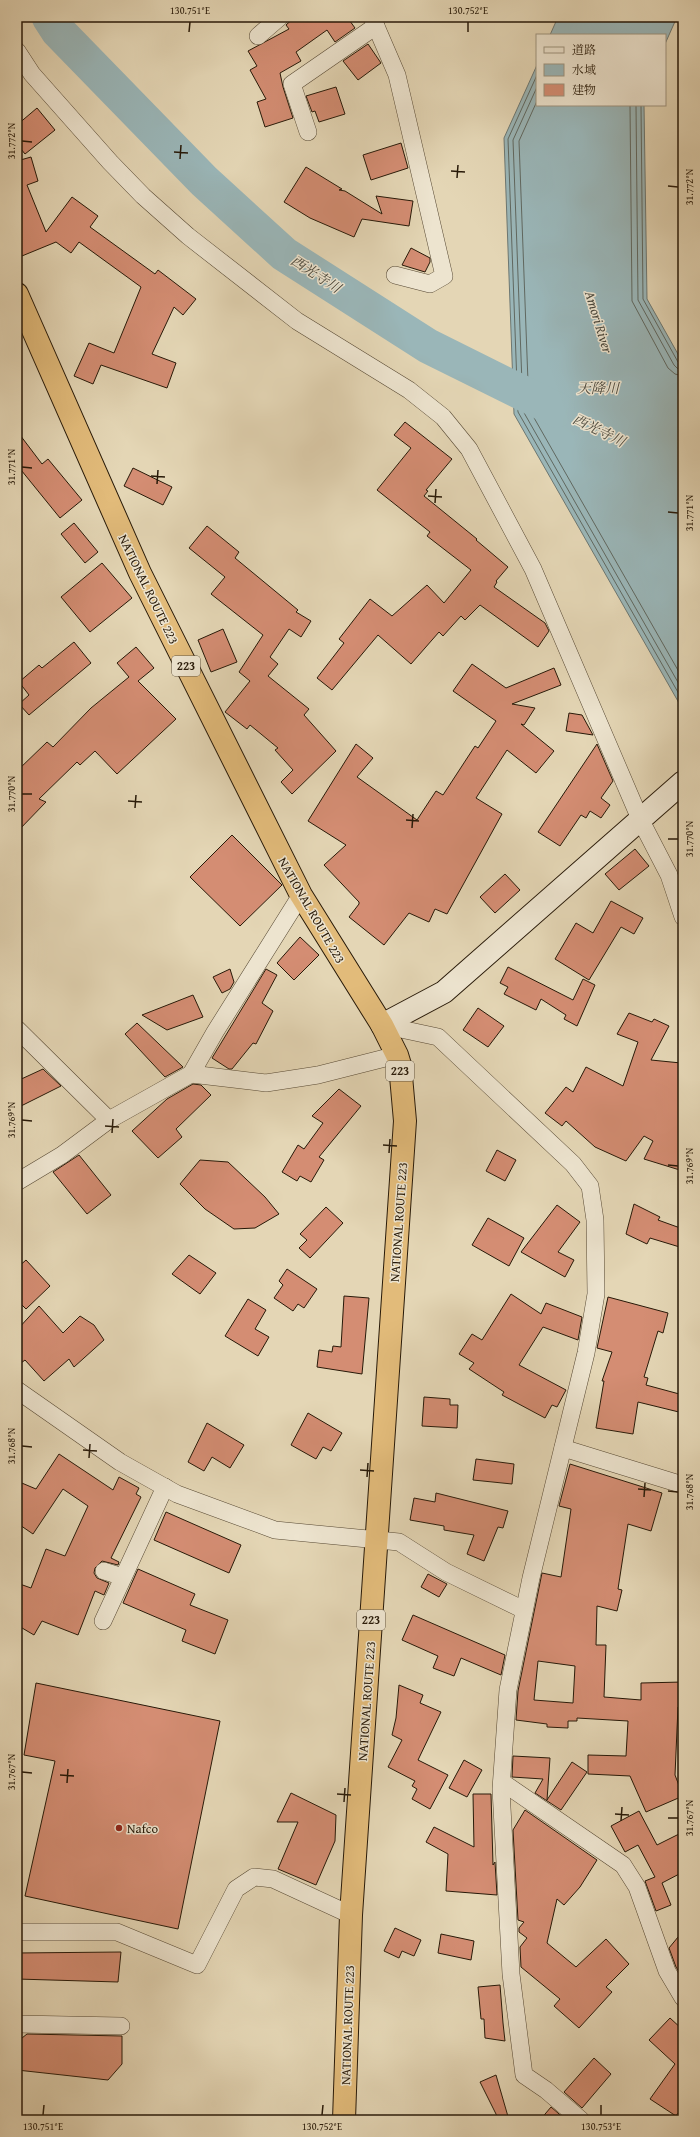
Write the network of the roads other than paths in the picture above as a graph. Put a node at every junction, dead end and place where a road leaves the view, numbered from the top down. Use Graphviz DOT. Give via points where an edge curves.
graph roads {
  1 [pos="280,17"];
  2 [pos="374,22"];
  3 [pos="258,36"];
  4 [pos="17,51"];
  5 [pos="308,132"];
  6 [pos="395,275"];
  7 [pos="17,294"];
  8 [pos="22,320"];
  9 [pos="683,782"];
  10 [pos="646,814"];
  11 [pos="301,895"];
  12 [pos="683,917"];
  13 [pos="382,1025"];
  14 [pos="17,1029"];
  15 [pos="397,1055"];
  16 [pos="191,1074"];
  17 [pos="109,1120"];
  18 [pos="17,1182"];
  19 [pos="17,1390"];
  20 [pos="563,1448"];
  21 [pos="683,1485"];
  22 [pos="166,1488"];
  23 [pos="378,1539"];
  24 [pos="104,1571"];
  25 [pos="123,1577"];
  26 [pos="524,1610"];
  27 [pos="104,1621"];
  28 [pos="502,1782"];
  29 [pos="351,1916"];
  30 [pos="17,1932"];
  31 [pos="683,1998"];
  32 [pos="17,2024"];
  33 [pos="121,2026"];
  34 [pos="344,2120"];
  35 [pos="581,2120"];
  1 -- 3 [label="street"];
  2 -- 5 [label="street" via="292,84"];
  2 -- 6 [label="street" via="397,75 444,276 430,284"];
  4 -- 10 [label="street" via="32,74 110,162 188,236 297,322 409,390 443,417 469,449 533,569"];
  7 -- 8 [label="highway, NATIONAL ROUTE 223 / 223"];
  8 -- 11 [label="highway, NATIONAL ROUTE 223 / 223" via="140,573"];
  9 -- 10 [label="street"];
  10 -- 12 [label="street"];
  10 -- 13 [label="street" via="444,992"];
  11 -- 13 [label="highway, NATIONAL ROUTE 223 / 223"];
  11 -- 16 [label="street"];
  13 -- 15 [label="highway, NATIONAL ROUTE 223 / 223"];
  13 -- 20 [label="street" via="438,1037 568,1159 590,1186 595,1220 596,1294 586,1353"];
  14 -- 17 [label="street"];
  15 -- 16 [label="street" via="318,1075 266,1083"];
  15 -- 23 [label="highway, NATIONAL ROUTE 223 / 223" via="405,1121"];
  16 -- 17 [label="street"];
  17 -- 18 [label="street" via="62,1155"];
  19 -- 22 [label="street" via="120,1462"];
  20 -- 21 [label="street"];
  20 -- 26 [label="street"];
  22 -- 23 [label="street" via="274,1530"];
  22 -- 25 [label="street"];
  23 -- 26 [label="street" via="399,1542 446,1572"];
  23 -- 29 [label="highway, NATIONAL ROUTE 223 / 223"];
  24 -- 25 [label="street"];
  25 -- 27 [label="street"];
  26 -- 28 [label="street" via="508,1690"];
  28 -- 31 [label="street" via="623,1865 637,1887 667,1971"];
  28 -- 35 [label="street" via="511,1974 524,2075"];
  29 -- 30 [label="street" via="273,1879 254,1877 236,1889 197,1965 117,1932"];
  29 -- 34 [label="highway, NATIONAL ROUTE 223 / 223"];
  32 -- 33 [label="street"];
}
